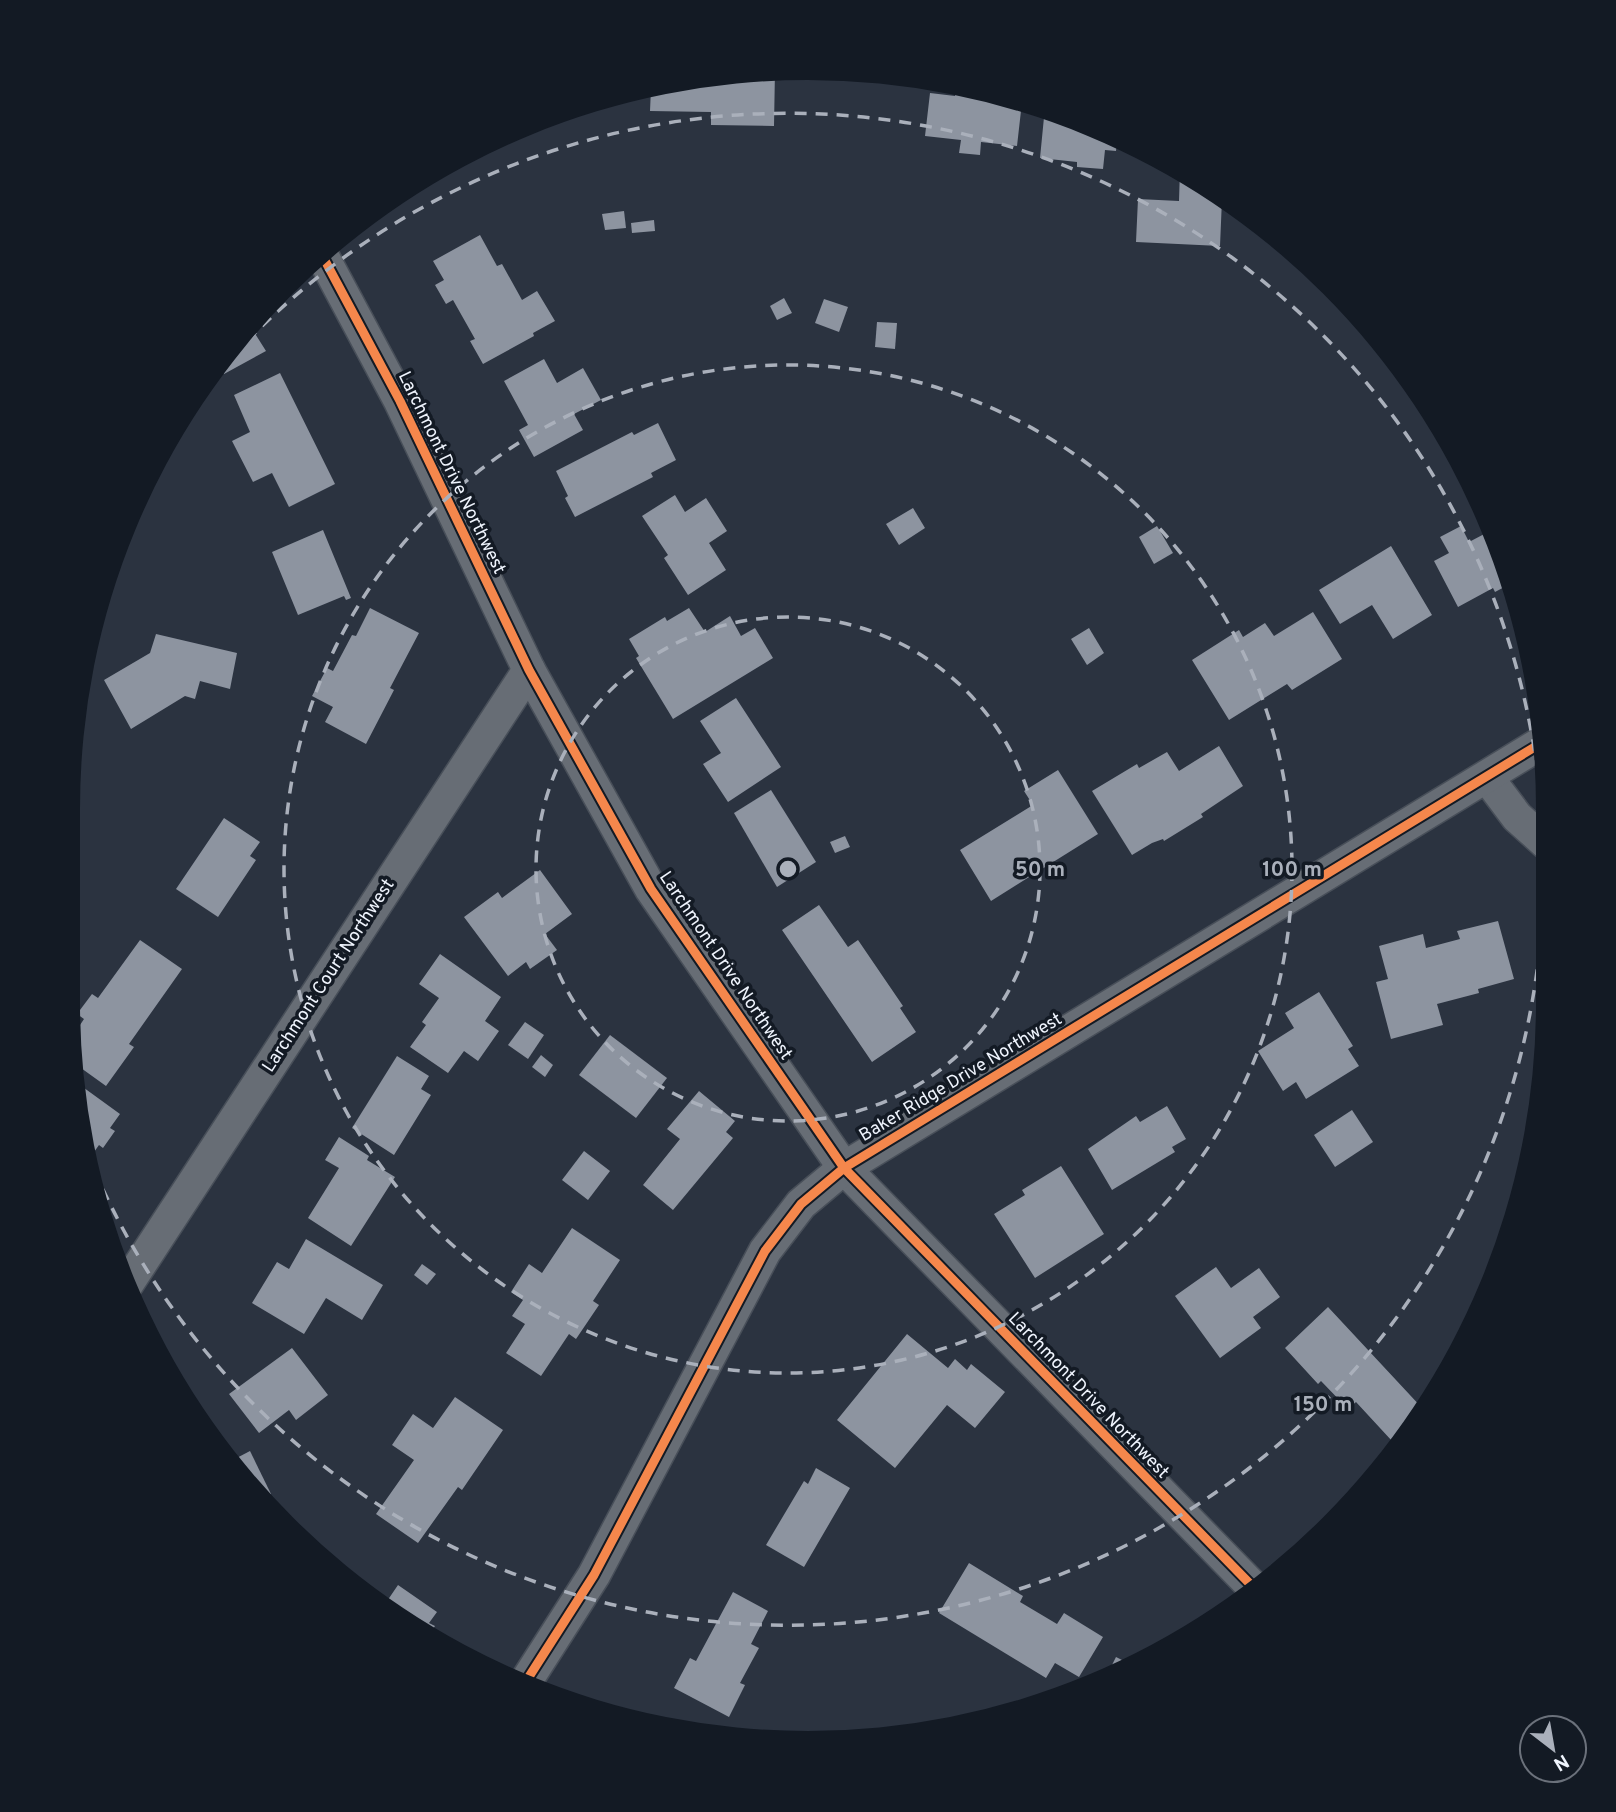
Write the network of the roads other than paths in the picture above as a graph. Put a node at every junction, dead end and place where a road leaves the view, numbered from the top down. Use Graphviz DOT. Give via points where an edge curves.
graph roads {
  1 [pos="326,263"];
  2 [pos="529,670"];
  3 [pos="1533,748"];
  4 [pos="1487,777"];
  5 [pos="1536,834"];
  6 [pos="844,1168"];
  7 [pos="133,1275"];
  8 [pos="1249,1583"];
  9 [pos="529,1676"];
  1 -- 2 [label="street, Larchmont Drive Northwest" via="400,401"];
  2 -- 6 [label="street, Larchmont Drive Northwest" via="651,889"];
  2 -- 7 [label="street, Larchmont Court Northwest"];
  3 -- 4 [label="street, Baker Ridge Drive Northwest"];
  4 -- 5 [label="street"];
  4 -- 6 [label="street, Baker Ridge Drive Northwest"];
  6 -- 8 [label="street, Larchmont Drive Northwest"];
  6 -- 9 [label="street, Baker Ridge Drive Northwest" via="802,1204 765,1251 594,1575"];
}
